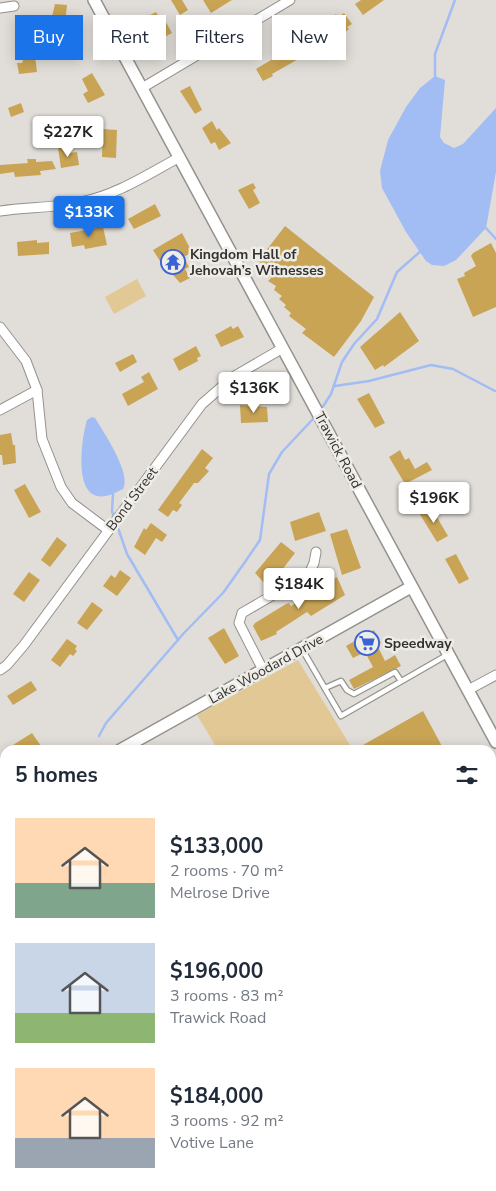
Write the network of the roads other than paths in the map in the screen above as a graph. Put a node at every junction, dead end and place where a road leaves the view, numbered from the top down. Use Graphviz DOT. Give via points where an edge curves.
graph roads {
  1 [pos="94,0"];
  2 [pos="290,0"];
  3 [pos="14,6"];
  4 [pos="0,8"];
  5 [pos="142,88"];
  6 [pos="180,157"];
  7 [pos="0,211"];
  8 [pos="0,327"];
  9 [pos="283,348"];
  10 [pos="37,390"];
  11 [pos="0,410"];
  12 [pos="108,530"];
  13 [pos="316,552"];
  14 [pos="411,587"];
  15 [pos="302,648"];
  16 [pos="448,654"];
  17 [pos="1,668"];
  18 [pos="263,670"];
  19 [pos="496,675"];
  20 [pos="401,681"];
  21 [pos="325,688"];
  22 [pos="362,690"];
  23 [pos="468,690"];
  24 [pos="368,700"];
  25 [pos="496,742"];
  26 [pos="129,745"];
  1 -- 5 [label="street, Trawick Road"];
  2 -- 5 [label="street"];
  3 -- 4 [label="street"];
  5 -- 6 [label="street, Trawick Road"];
  6 -- 7 [label="street" via="99,198"];
  6 -- 9 [label="street, Trawick Road"];
  8 -- 10 [label="street" via="26,361"];
  9 -- 12 [label="street, Bond Street" via="233,377 202,404"];
  9 -- 14 [label="street, Trawick Road"];
  10 -- 11 [label="street"];
  10 -- 12 [label="street" via="42,439 61,487 72,503"];
  12 -- 17 [label="street, Bond Street" via="24,645"];
  13 -- 18 [label="street" via="310,574 239,617 243,632"];
  14 -- 15 [label="street, Lake Woodard Drive"];
  14 -- 16 [label="street, Trawick Road"];
  15 -- 18 [label="street, Lake Woodard Drive"];
  15 -- 21 [label="lane"];
  16 -- 20 [label="lane"];
  16 -- 23 [label="street, Trawick Road"];
  18 -- 26 [label="street, Lake Woodard Drive"];
  19 -- 23 [label="street"];
  20 -- 22 [label="lane" via="395,672"];
  20 -- 24 [label="lane"];
  21 -- 22 [label="lane" via="340,681 354,694"];
  21 -- 24 [label="lane" via="341,716"];
  22 -- 24 [label="lane"];
  23 -- 25 [label="street, Trawick Road"];
}
